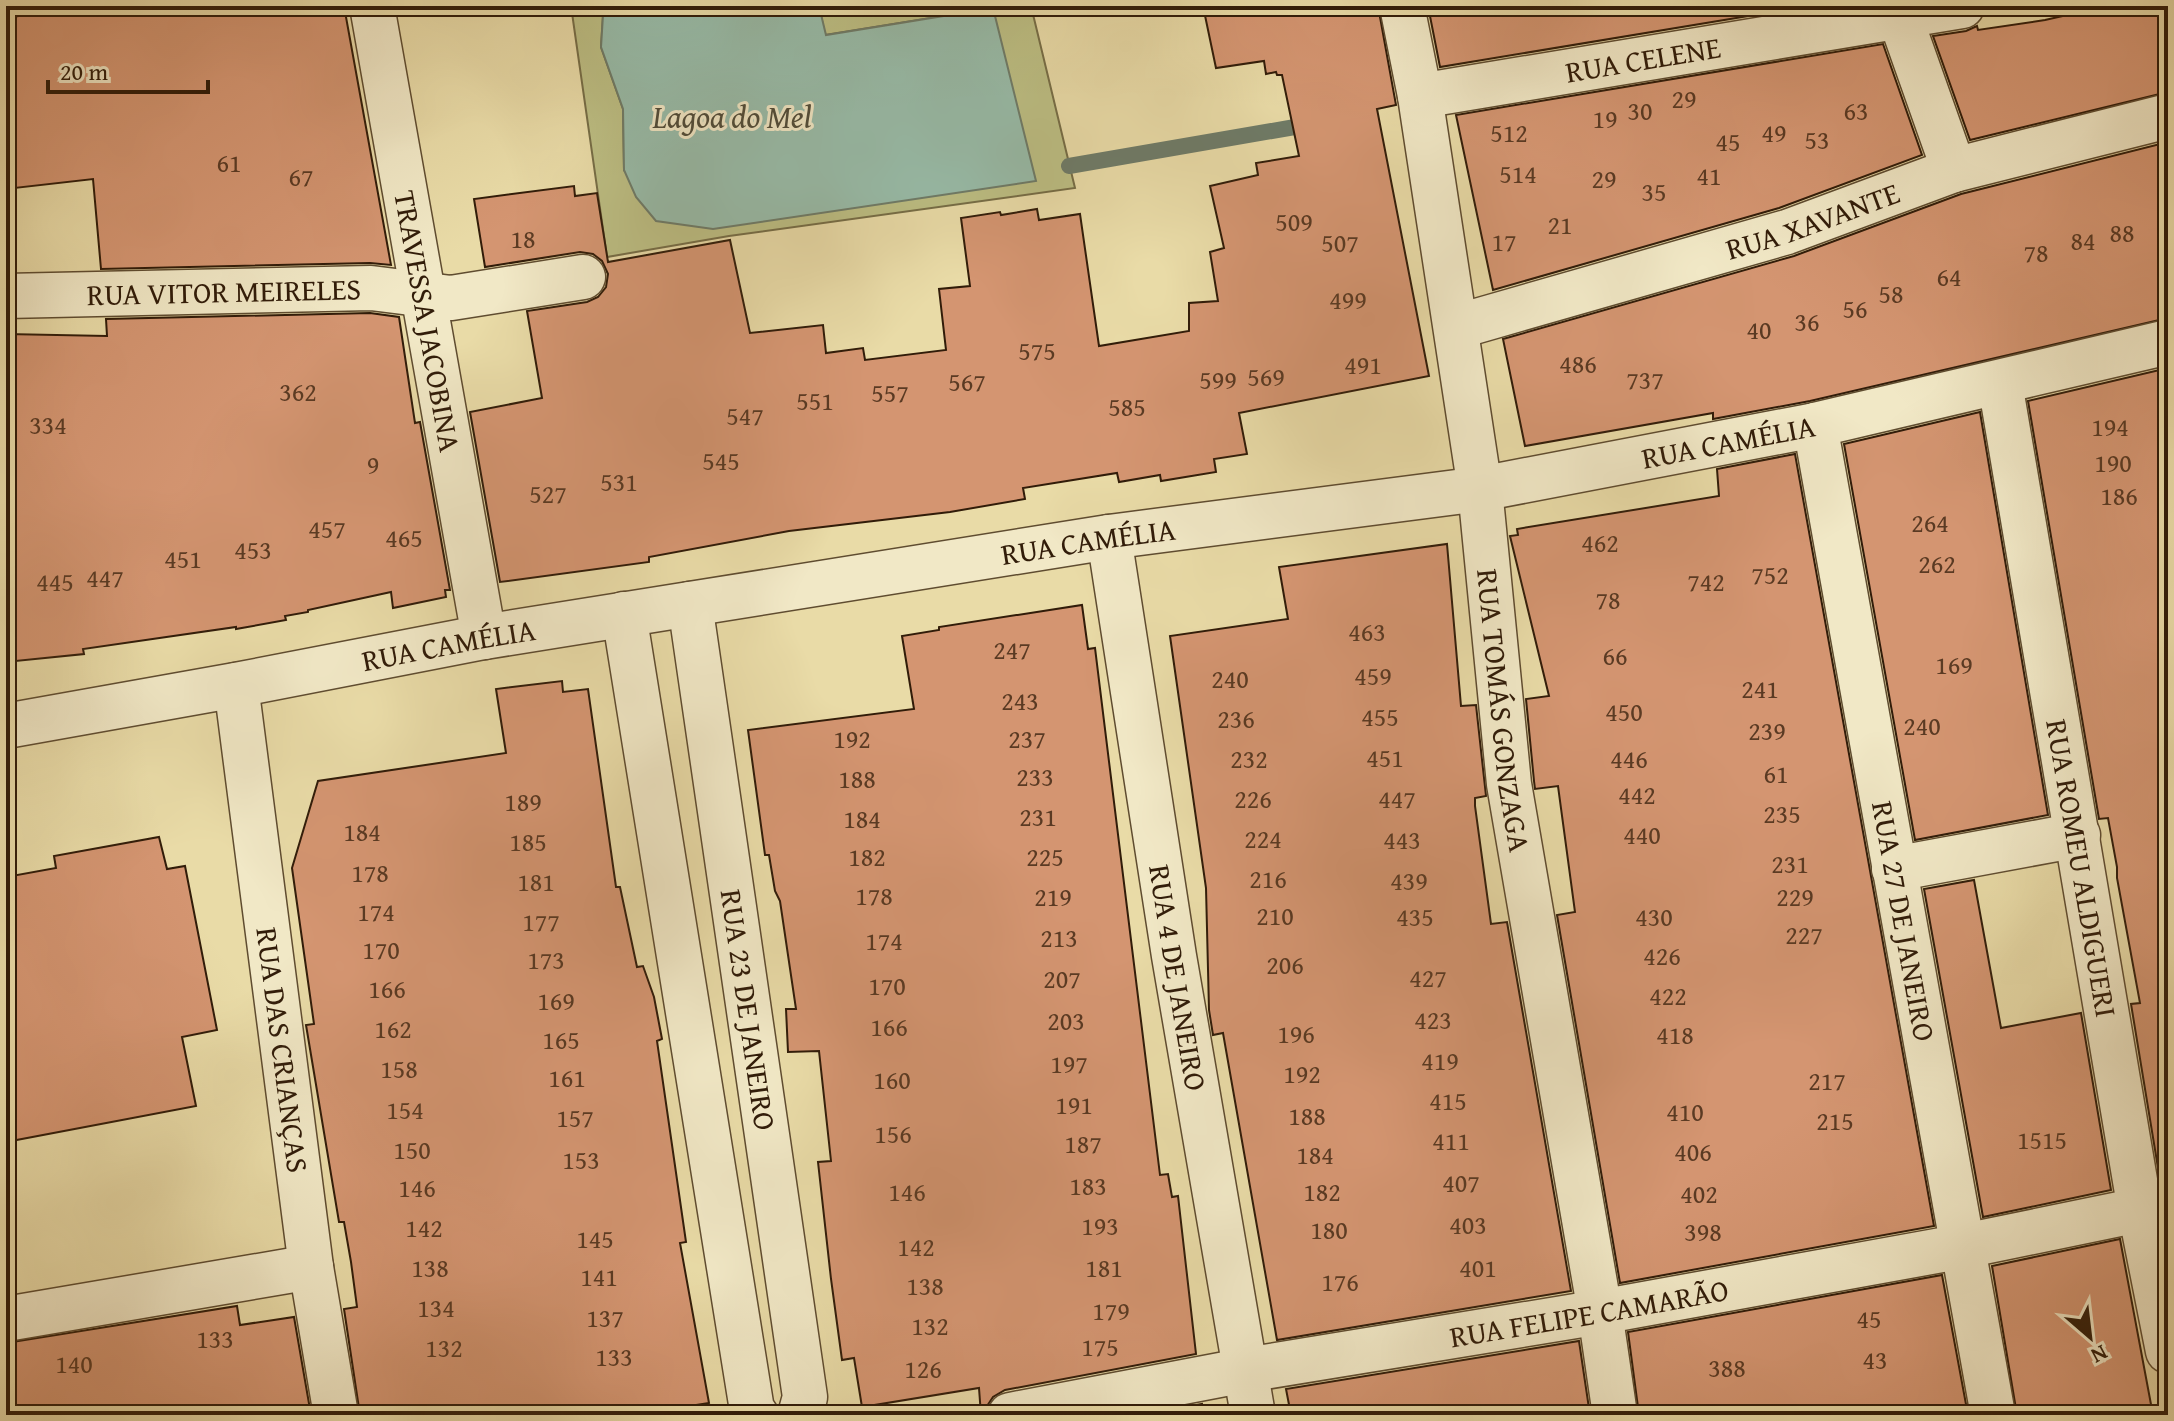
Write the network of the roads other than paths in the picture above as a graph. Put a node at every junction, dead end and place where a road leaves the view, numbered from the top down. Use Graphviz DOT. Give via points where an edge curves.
graph roads {
  1 [pos="372,6"];
  2 [pos="1402,6"];
  3 [pos="1962,6"];
  4 [pos="1898,11"];
  5 [pos="1420,96"];
  6 [pos="2168,116"];
  7 [pos="1954,170"];
  8 [pos="583,277"];
  9 [pos="422,294"];
  10 [pos="6,296"];
  11 [pos="1456,327"];
  12 [pos="2168,342"];
  13 [pos="2000,383"];
  14 [pos="1815,425"];
  15 [pos="1480,489"];
  16 [pos="1109,537"];
  17 [pos="690,604"];
  18 [pos="624,614"];
  19 [pos="484,637"];
  20 [pos="236,685"];
  21 [pos="6,726"];
  22 [pos="2078,835"];
  23 [pos="1894,869"];
  24 [pos="2154,1207"];
  25 [pos="1964,1246"];
  26 [pos="311,1267"];
  27 [pos="1600,1312"];
  28 [pos="6,1319"];
  29 [pos="2168,1351"];
  30 [pos="1246,1370"];
  31 [pos="336,1415"];
  32 [pos="756,1415"];
  33 [pos="800,1415"];
  34 [pos="1010,1415"];
  35 [pos="1253,1415"];
  36 [pos="1615,1415"];
  37 [pos="1993,1415"];
  1 -- 9 [label="street, TRAVESSA JACOBINA"];
  2 -- 5 [label="street, RUA TOMÁS GONZAGA"];
  3 -- 4 [label="street, RUA CELENE"];
  4 -- 5 [label="street, RUA CELENE"];
  4 -- 7 [label="street"];
  5 -- 11 [label="street, RUA TOMÁS GONZAGA"];
  6 -- 7 [label="street, RUA XAVANTE"];
  7 -- 11 [label="street, RUA XAVANTE" via="1787,232"];
  8 -- 9 [label="street, RUA VITOR MEIRELES" via="451,298"];
  9 -- 10 [label="street, RUA VITOR MEIRELES" via="371,288"];
  9 -- 19 [label="street, TRAVESSA JACOBINA"];
  11 -- 15 [label="street, RUA TOMÁS GONZAGA"];
  12 -- 13 [label="street, RUA CAMÉLIA"];
  13 -- 14 [label="street, RUA CAMÉLIA"];
  13 -- 22 [label="street, RUA ROMEU ALDIGUERI"];
  14 -- 15 [label="street, RUA CAMÉLIA"];
  14 -- 23 [label="street, RUA 27 DE JANEIRO"];
  15 -- 16 [label="street, RUA CAMÉLIA"];
  15 -- 27 [label="street, RUA TOMÁS GONZAGA" via="1509,784"];
  16 -- 17 [label="street, RUA CAMÉLIA"];
  16 -- 30 [label="street, RUA 4 DE JANEIRO"];
  17 -- 18 [label="street, RUA CAMÉLIA"];
  17 -- 33 [label="street, RUA 23 DE JANEIRO" via="805,1397"];
  18 -- 19 [label="street, RUA CAMÉLIA"];
  18 -- 32 [label="street, RUA 23 DE JANEIRO"];
  19 -- 20 [label="street, RUA CAMÉLIA"];
  20 -- 21 [label="street, RUA CAMÉLIA"];
  20 -- 26 [label="street, RUA DAS CRIANÇAS"];
  22 -- 23 [label="street"];
  22 -- 24 [label="street, RUA ROMEU ALDIGUERI"];
  23 -- 25 [label="street, RUA 27 DE JANEIRO"];
  24 -- 25 [label="street, RUA FELIPE CAMARÃO"];
  24 -- 29 [label="street, RUA ROMEU ALDIGUERI"];
  25 -- 27 [label="street, RUA FELIPE CAMARÃO"];
  25 -- 37 [label="street, RUA 27 DE JANEIRO"];
  26 -- 28 [label="street"];
  26 -- 31 [label="street, RUA DAS CRIANÇAS"];
  27 -- 30 [label="street, RUA FELIPE CAMARÃO"];
  27 -- 36 [label="street, RUA TOMÁS GONZAGA"];
  30 -- 34 [label="street, RUA FELIPE CAMARÃO"];
  30 -- 35 [label="street, RUA 4 DE JANEIRO"];
}
